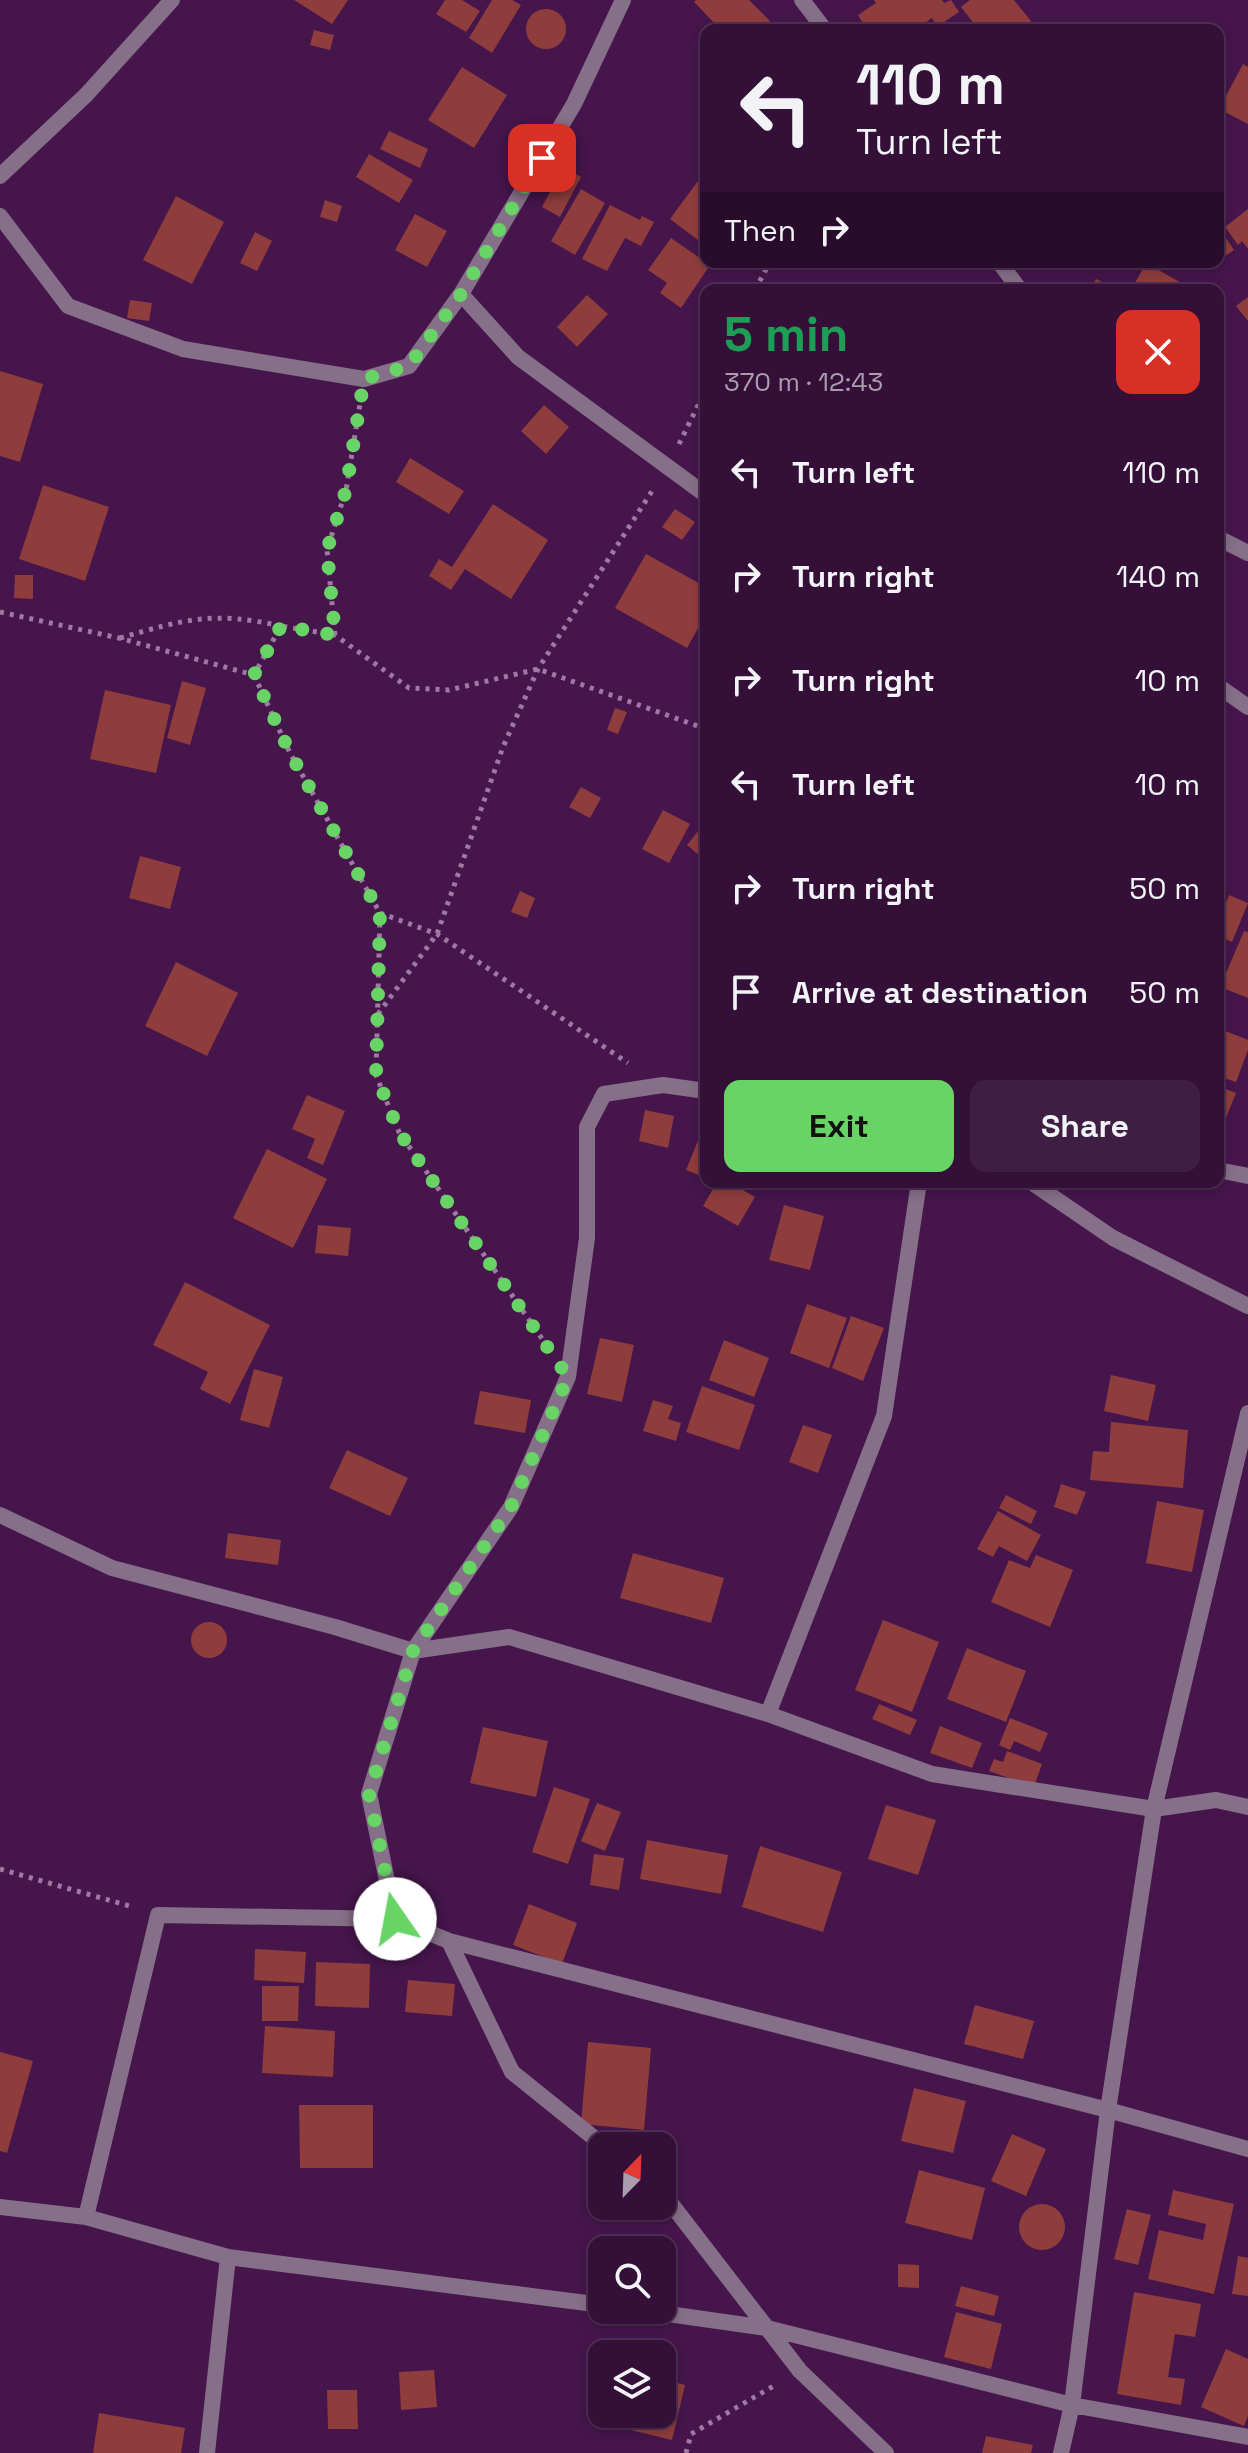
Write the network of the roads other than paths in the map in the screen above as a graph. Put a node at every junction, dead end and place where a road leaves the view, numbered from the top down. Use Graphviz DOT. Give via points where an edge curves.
graph roads {
  1 [pos="172,0"];
  2 [pos="623,0"];
  3 [pos="802,0"];
  4 [pos="820,24"];
  5 [pos="0,176"];
  6 [pos="0,216"];
  7 [pos="461,294"];
  8 [pos="700,491"];
  9 [pos="1224,541"];
  10 [pos="1248,553"];
  11 [pos="1224,690"];
  12 [pos="1248,707"];
  13 [pos="700,1090"];
  14 [pos="1224,1171"];
  15 [pos="1248,1176"];
  16 [pos="918,1188"];
  17 [pos="1040,1188"];
  18 [pos="1248,1306"];
  19 [pos="1248,1413"];
  20 [pos="0,1515"];
  21 [pos="413,1651"];
  22 [pos="768,1714"];
  23 [pos="1248,1807"];
  24 [pos="1154,1809"];
  25 [pos="395,1919"];
  26 [pos="449,1941"];
  27 [pos="1108,2110"];
  28 [pos="588,2133"];
  29 [pos="1248,2149"];
  30 [pos="0,2207"];
  31 [pos="676,2210"];
  32 [pos="86,2217"];
  33 [pos="228,2257"];
  34 [pos="588,2303"];
  35 [pos="676,2315"];
  36 [pos="767,2328"];
  37 [pos="1072,2405"];
  38 [pos="1248,2437"];
  39 [pos="207,2453"];
  40 [pos="886,2453"];
  41 [pos="1061,2453"];
  1 -- 5 [label="street" via="86,95"];
  2 -- 7 [label="street" via="574,104"];
  3 -- 4 [label="street"];
  6 -- 7 [label="street" via="68,306 183,349 364,379 409,366"];
  7 -- 8 [label="street" via="518,357"];
  9 -- 10 [label="street"];
  11 -- 12 [label="street"];
  13 -- 21 [label="street" via="663,1085 604,1094 587,1127 587,1238 568,1377 511,1507"];
  14 -- 15 [label="street"];
  16 -- 22 [label="street" via="884,1416"];
  17 -- 18 [label="street" via="1113,1238"];
  19 -- 24 [label="street"];
  20 -- 21 [label="street" via="112,1568"];
  21 -- 22 [label="street" via="509,1637"];
  21 -- 25 [label="street" via="369,1794"];
  22 -- 24 [label="street" via="932,1774"];
  23 -- 24 [label="street" via="1216,1800"];
  24 -- 27 [label="street"];
  25 -- 26 [label="street"];
  25 -- 32 [label="street" via="158,1915"];
  26 -- 27 [label="street"];
  26 -- 28 [label="street" via="512,2072"];
  27 -- 29 [label="street"];
  27 -- 37 [label="street"];
  30 -- 32 [label="street"];
  31 -- 36 [label="street"];
  32 -- 33 [label="street"];
  33 -- 34 [label="street"];
  33 -- 39 [label="street"];
  35 -- 36 [label="street"];
  36 -- 37 [label="street"];
  36 -- 40 [label="street" via="800,2371"];
  37 -- 38 [label="street"];
  37 -- 41 [label="street"];
}
